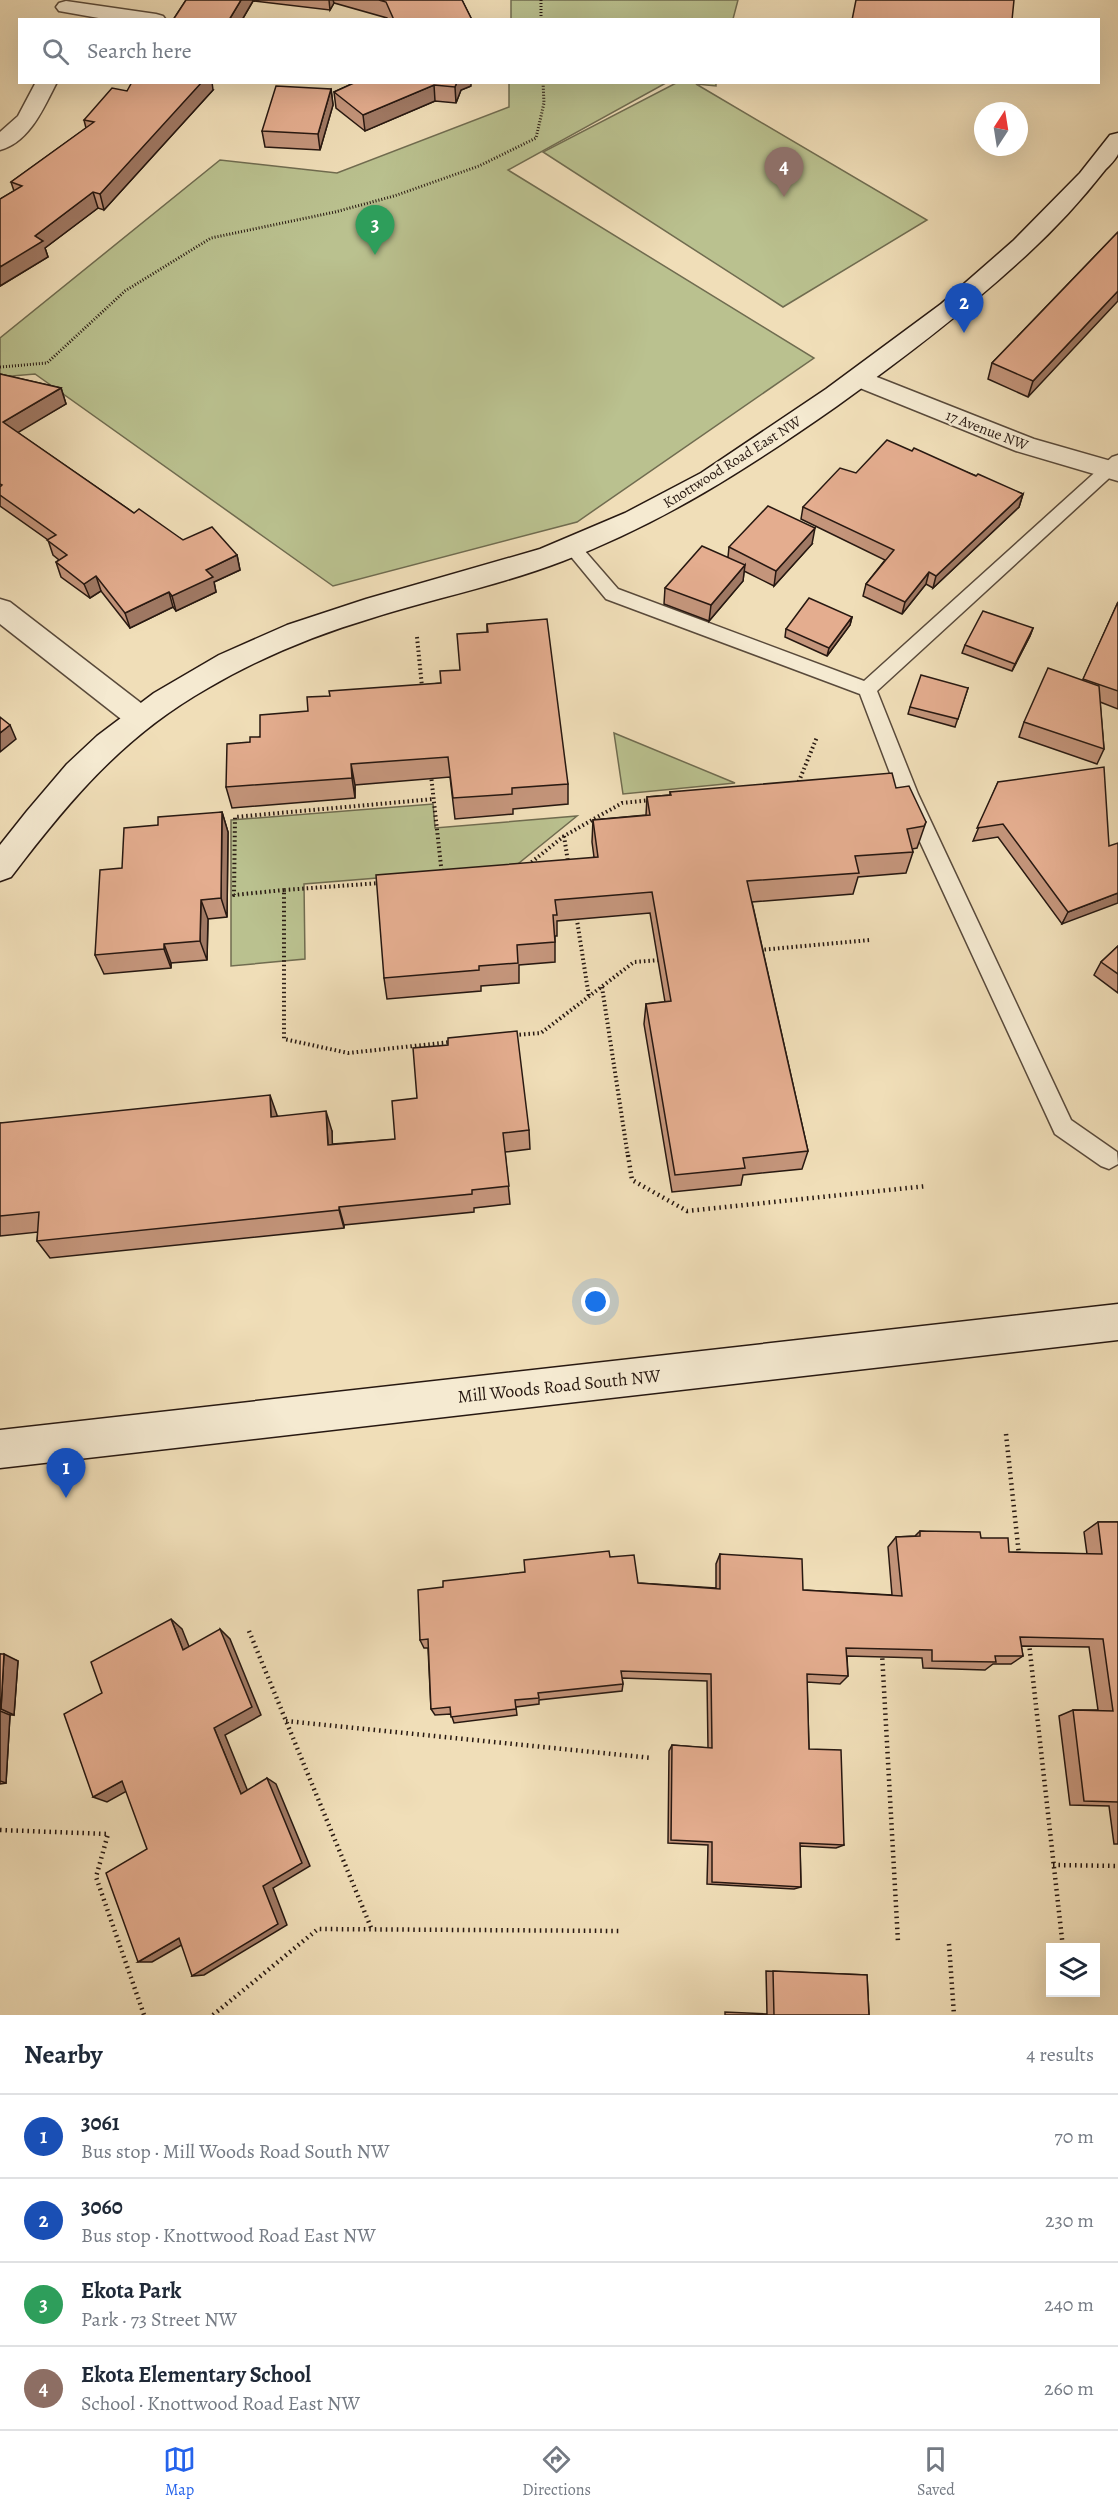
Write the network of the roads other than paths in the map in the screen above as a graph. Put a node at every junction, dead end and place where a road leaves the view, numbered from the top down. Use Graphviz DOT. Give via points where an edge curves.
graph roads {
  1 [pos="64,9"];
  2 [pos="139,18"];
  3 [pos="46,84"];
  4 [pos="1118,141"];
  5 [pos="0,143"];
  6 [pos="859,378"];
  7 [pos="1115,468"];
  8 [pos="572,547"];
  9 [pos="0,609"];
  10 [pos="867,689"];
  11 [pos="140,718"];
  12 [pos="0,868"];
  13 [pos="1109,1159"];
  14 [pos="1118,1322"];
  15 [pos="0,1449"];
  1 -- 2 [label="street"];
  3 -- 5 [label="street" via="27,120"];
  4 -- 6 [label="street, Knottwood Road East NW" via="1096,170 1014,254 930,326"];
  6 -- 7 [label="street, 17 Avenue NW" via="1025,445"];
  6 -- 8 [label="street, Knottwood Road East NW" via="694,489"];
  7 -- 10 [label="lane"];
  8 -- 10 [label="lane" via="612,594"];
  8 -- 11 [label="street, Knottwood Road East NW" via="314,627 231,663 180,690"];
  9 -- 11 [label="street"];
  10 -- 13 [label="lane" via="908,794 1063,1127"];
  11 -- 12 [label="street, Knottwood Road East NW" via="73,778"];
  14 -- 15 [label="street, Mill Woods Road South NW"];
}
